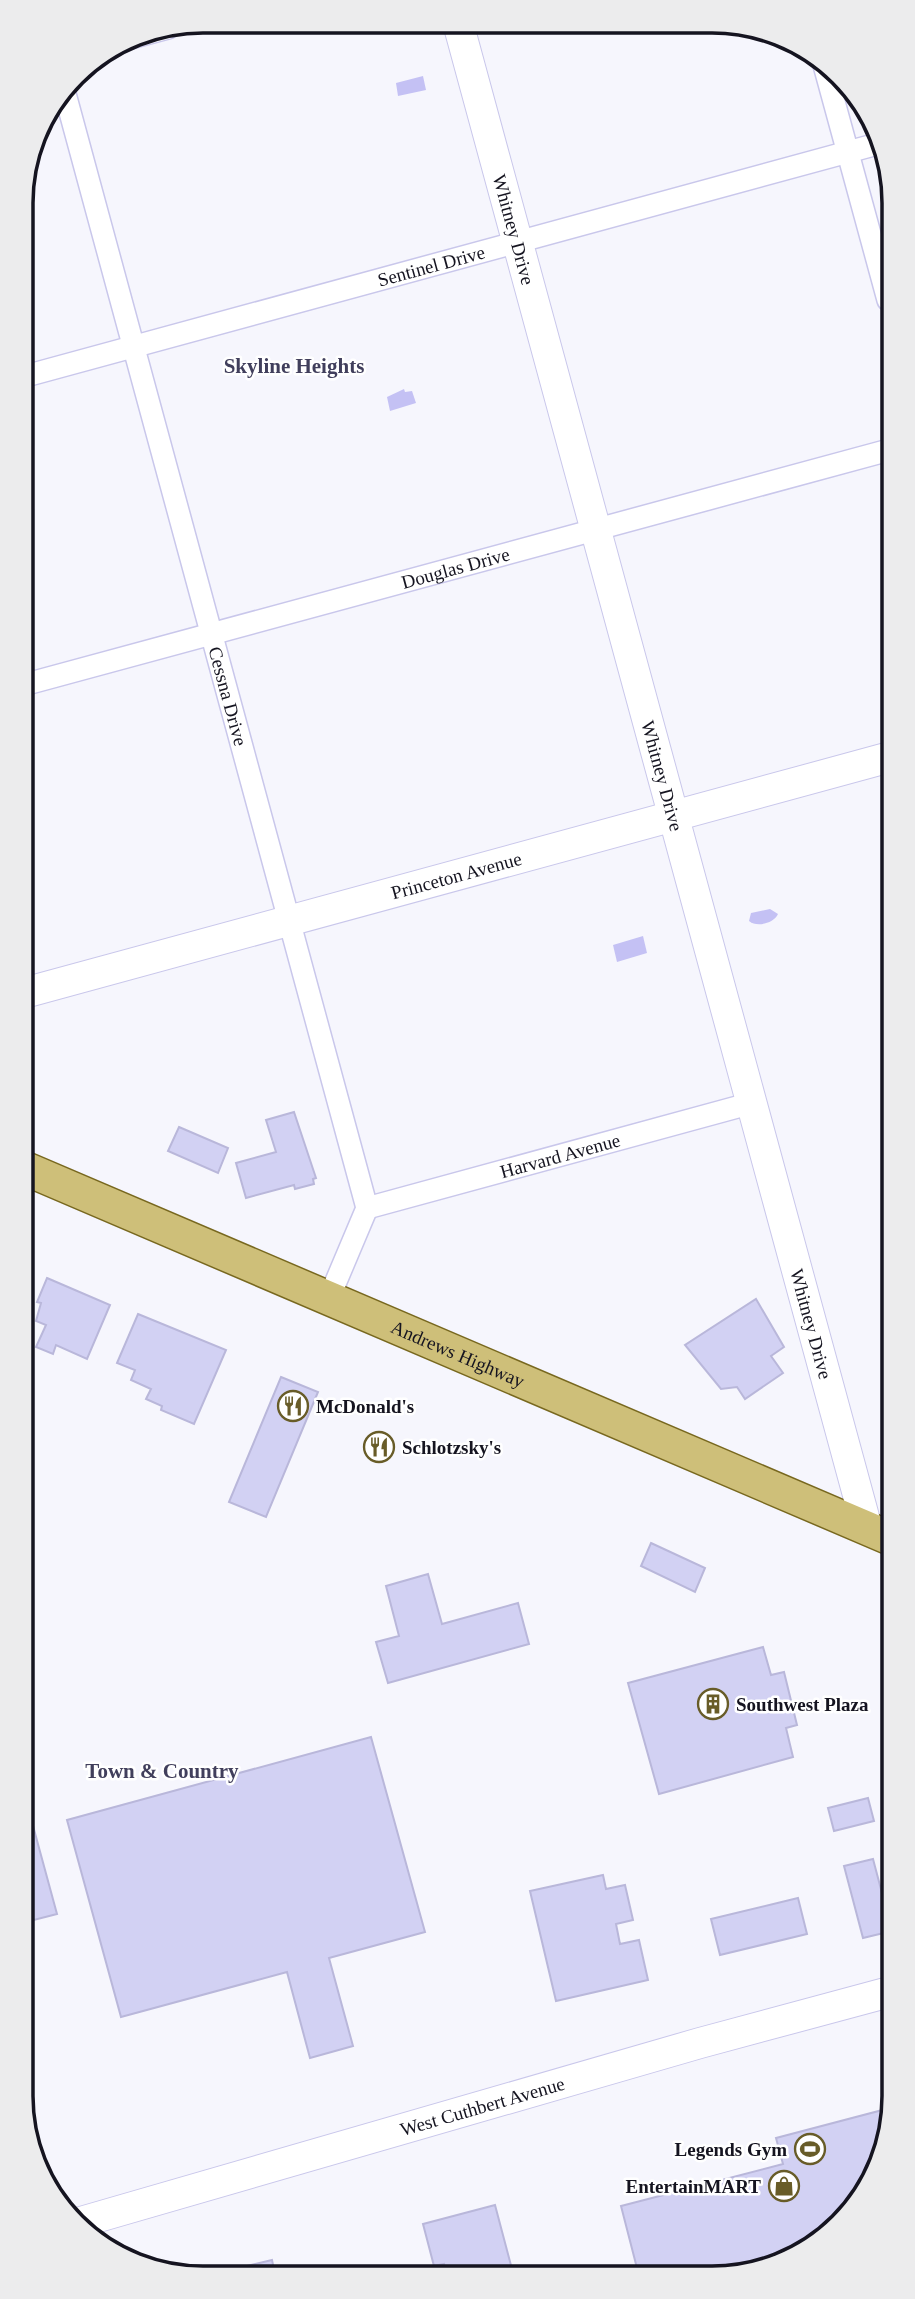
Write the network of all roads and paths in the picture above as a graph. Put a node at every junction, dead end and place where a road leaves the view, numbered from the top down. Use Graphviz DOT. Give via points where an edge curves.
graph roads {
  1 [pos="461,33"];
  2 [pos="828,79"];
  3 [pos="67,101"];
  4 [pos="872,146"];
  5 [pos="848,152"];
  6 [pos="517,243"];
  7 [pos="882,278"];
  8 [pos="135,346"];
  9 [pos="34,374"];
  10 [pos="882,452"];
  11 [pos="596,530"];
  12 [pos="212,633"];
  13 [pos="34,682"];
  14 [pos="882,759"];
  15 [pos="673,815"];
  16 [pos="290,920"];
  17 [pos="34,990"];
  18 [pos="752,1103"];
  19 [pos="33,1172"];
  20 [pos="368,1208"];
  21 [pos="329,1298"];
  22 [pos="879,1534"];
  23 [pos="881,1994"];
  24 [pos="88,2220"];
  1 -- 6 [label="street, Whitney Drive"];
  2 -- 5 [label="street"];
  3 -- 8 [label="street, Cessna Drive"];
  4 -- 5 [label="street, Sentinel Drive"];
  5 -- 6 [label="street, Sentinel Drive"];
  5 -- 7 [label="street"];
  6 -- 8 [label="street, Sentinel Drive"];
  6 -- 11 [label="street, Whitney Drive"];
  8 -- 9 [label="street, Sentinel Drive"];
  8 -- 12 [label="street, Cessna Drive"];
  10 -- 11 [label="street, Douglas Drive"];
  11 -- 12 [label="street, Douglas Drive"];
  11 -- 15 [label="street, Whitney Drive"];
  12 -- 13 [label="street, Douglas Drive"];
  12 -- 16 [label="street, Cessna Drive"];
  14 -- 15 [label="street, Princeton Avenue"];
  15 -- 16 [label="street, Princeton Avenue"];
  15 -- 18 [label="street, Whitney Drive"];
  16 -- 17 [label="street, Princeton Avenue"];
  16 -- 20 [label="street, Cessna Drive"];
  18 -- 20 [label="street, Harvard Avenue"];
  18 -- 22 [label="street, Whitney Drive"];
  19 -- 21 [label="main road, Andrews Highway"];
  20 -- 21 [label="street"];
  21 -- 22 [label="main road, Andrews Highway"];
  23 -- 24 [label="street, West Cuthbert Avenue"];
}
